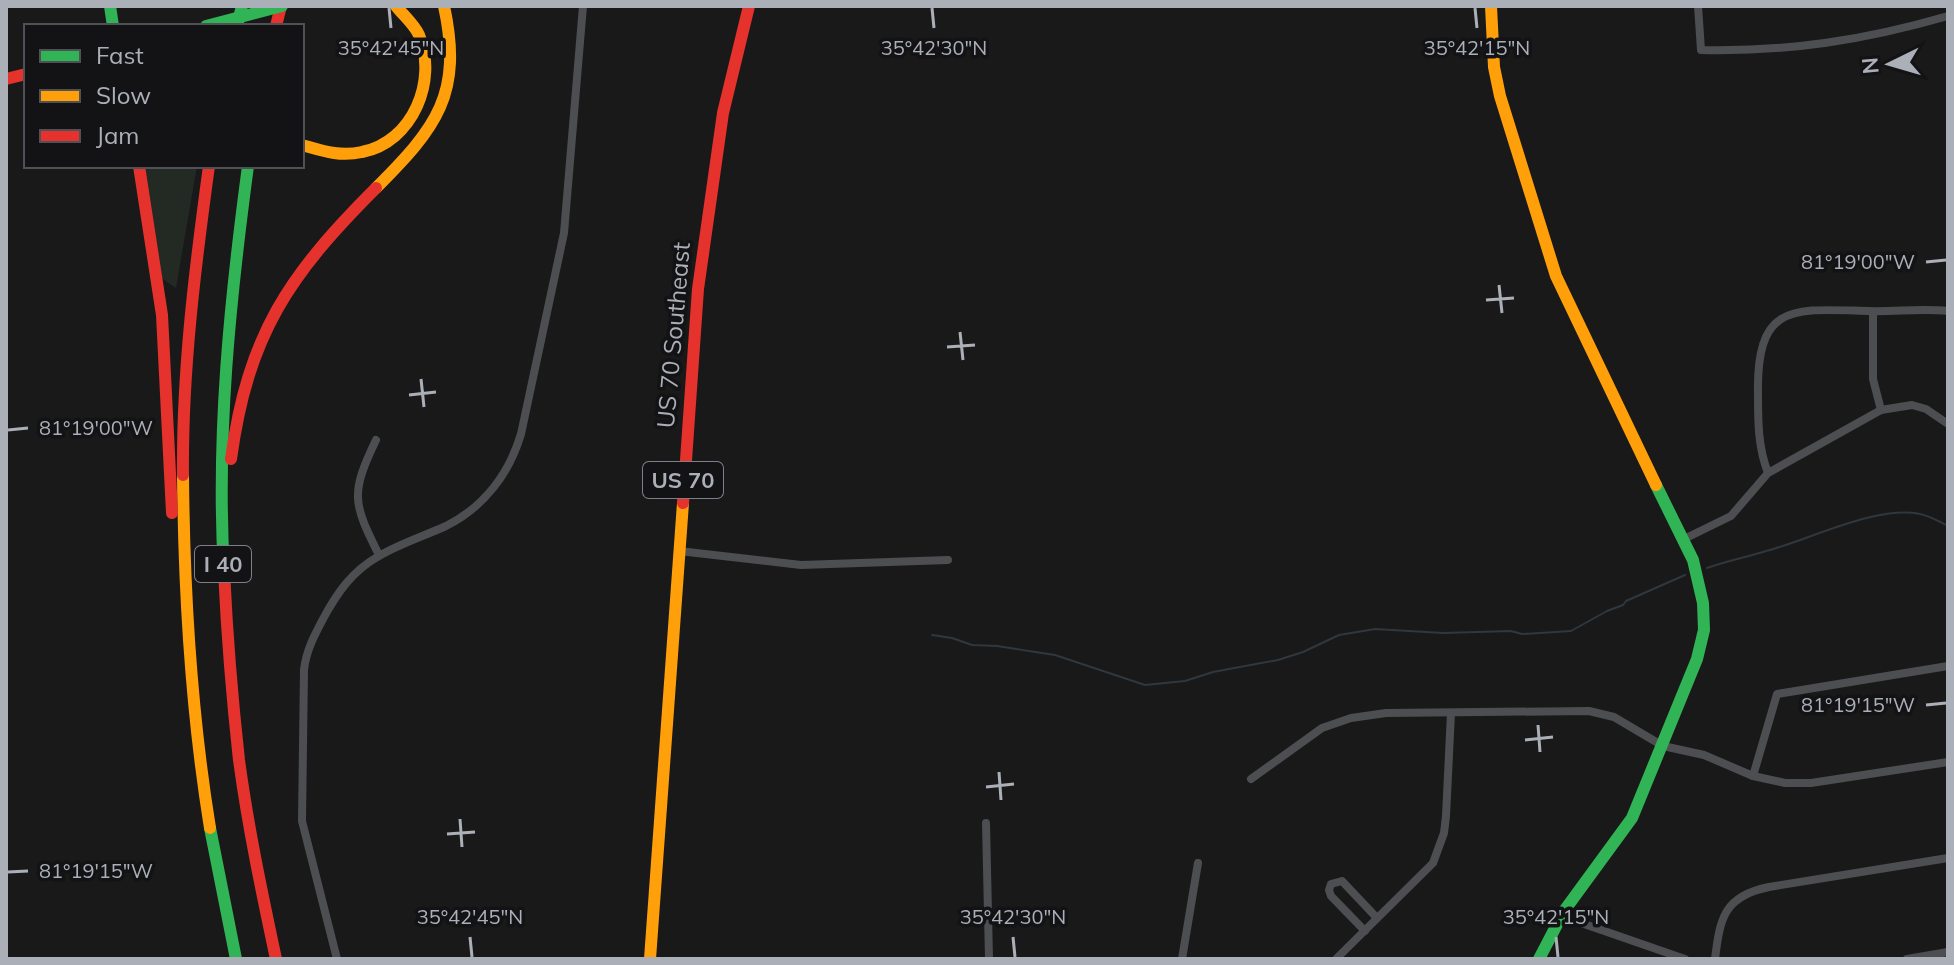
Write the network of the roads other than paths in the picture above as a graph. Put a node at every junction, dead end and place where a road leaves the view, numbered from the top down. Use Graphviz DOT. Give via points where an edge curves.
graph roads {
  1 [pos="281,6"];
  2 [pos="396,6"];
  3 [pos="446,6"];
  4 [pos="583,6"];
  5 [pos="749,6"];
  6 [pos="1491,6"];
  7 [pos="1698,6"];
  8 [pos="1948,16"];
  9 [pos="214,24"];
  10 [pos="304,146"];
  11 [pos="139,168"];
  12 [pos="209,168"];
  13 [pos="248,168"];
  14 [pos="1948,311"];
  15 [pos="1873,312"];
  16 [pos="1881,410"];
  17 [pos="1948,424"];
  18 [pos="376,440"];
  19 [pos="1768,473"];
  20 [pos="1684,539"];
  21 [pos="678,551"];
  22 [pos="379,555"];
  23 [pos="948,560"];
  24 [pos="225,616"];
  25 [pos="1948,666"];
  26 [pos="1451,713"];
  27 [pos="1663,746"];
  28 [pos="1948,762"];
  29 [pos="1753,776"];
  30 [pos="1251,779"];
  31 [pos="205,792"];
  32 [pos="986,823"];
  33 [pos="1948,858"];
  34 [pos="1198,863"];
  35 [pos="1561,916"];
  36 [pos="1377,918"];
  37 [pos="1365,931"];
  38 [pos="1948,952"];
  39 [pos="236,959"];
  40 [pos="276,959"];
  41 [pos="337,959"];
  42 [pos="650,959"];
  43 [pos="989,959"];
  44 [pos="1182,959"];
  45 [pos="1336,959"];
  46 [pos="1539,959"];
  47 [pos="1685,959"];
  48 [pos="1715,959"];
  49 [pos="1907,959"];
  1 -- 9 [label="main road, bridge"];
  2 -- 10 [label="main road" via="418,33 426,60 426,84 416,112 396,135 363,152 327,154"];
  3 -- 24 [label="main road" via="451,76 432,127 308,261 278,304 258,346 241,397 232,451"];
  4 -- 22 [label="street" via="564,233 517,446 500,479 469,512"];
  5 -- 21 [label="main road, US 70 Southeast / US 70" via="723,113 707,212"];
  6 -- 20 [label="main road" via="1497,83 1556,276"];
  7 -- 8 [label="street" via="1701,50 1825,45"];
  11 -- 31 [label="main road" via="164,342 182,663"];
  12 -- 31 [label="main road, I 40" via="191,305 183,503 188,639"];
  13 -- 24 [label="main road, I 40" via="224,391"];
  14 -- 15 [label="street"];
  15 -- 16 [label="street" via="1873,379"];
  15 -- 19 [label="street" via="1799,311 1774,325 1764,338 1758,365 1758,425"];
  16 -- 17 [label="street" via="1912,405"];
  16 -- 19 [label="street"];
  18 -- 22 [label="street" via="357,493 360,518"];
  19 -- 20 [label="street" via="1731,516"];
  20 -- 27 [label="main road" via="1698,578 1704,630"];
  21 -- 23 [label="street" via="810,565"];
  21 -- 42 [label="main road, US 70 Southeast / US 70"];
  22 -- 41 [label="street" via="335,597 304,670 302,821"];
  24 -- 40 [label="main road, I 40" via="241,773"];
  25 -- 29 [label="street" via="1777,694"];
  26 -- 27 [label="street" via="1589,711 1614,717"];
  26 -- 30 [label="street" via="1386,713 1341,721 1322,728"];
  26 -- 36 [label="street" via="1446,816 1439,850 1423,875"];
  27 -- 29 [label="street" via="1704,755"];
  27 -- 35 [label="main road" via="1628,826"];
  28 -- 29 [label="street" via="1811,783"];
  31 -- 39 [label="main road, I 40"];
  32 -- 43 [label="street"];
  33 -- 48 [label="street" via="1746,893 1721,921"];
  34 -- 44 [label="street"];
  35 -- 46 [label="main road"];
  35 -- 47 [label="street"];
  36 -- 37 [label="street"];
  36 -- 37 [label="street" via="1342,881 1331,884 1331,896"];
  37 -- 45 [label="street"];
  38 -- 49 [label="street"];
}
